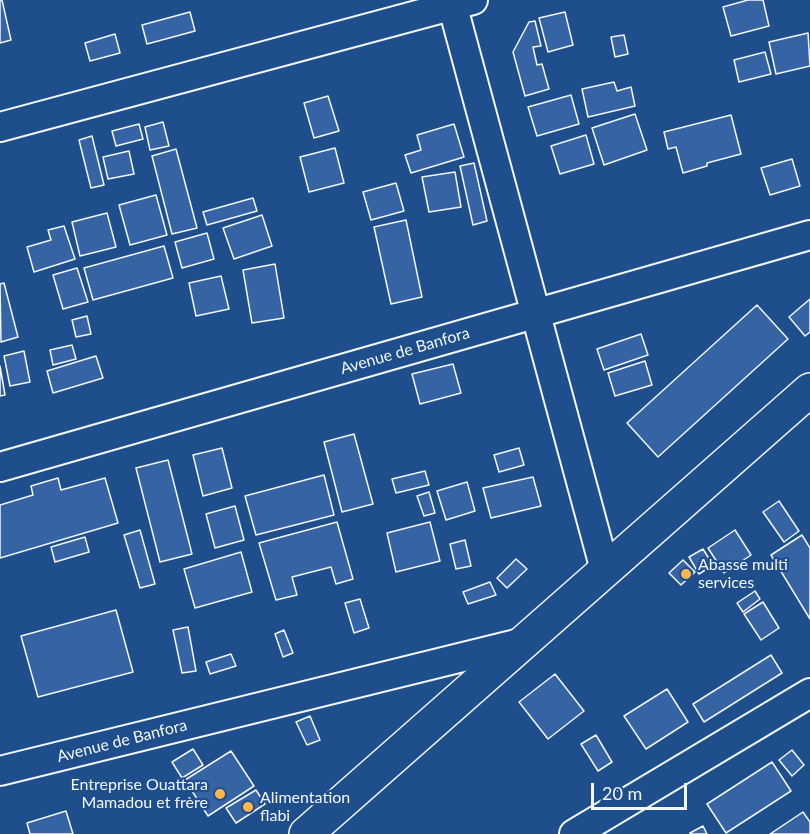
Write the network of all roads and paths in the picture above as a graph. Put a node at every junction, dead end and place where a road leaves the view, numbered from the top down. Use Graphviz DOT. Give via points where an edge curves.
graph roads {
  1 [pos="459,2"];
  2 [pos="0,127"];
  3 [pos="810,235"];
  4 [pos="537,314"];
  5 [pos="810,390"];
  6 [pos="0,467"];
  7 [pos="605,570"];
  8 [pos="524,642"];
  9 [pos="810,693"];
  10 [pos="0,771"];
  11 [pos="306,834"];
  12 [pos="574,834"];
  1 -- 2 [label="street"];
  1 -- 4 [label="street"];
  3 -- 4 [label="street, Avenue de Banfora"];
  4 -- 6 [label="street, Avenue de Banfora"];
  4 -- 7 [label="street"];
  5 -- 7 [label="main road, Avenue de Banfora"];
  7 -- 8 [label="main road, Avenue de Banfora"];
  8 -- 10 [label="street, Avenue de Banfora"];
  8 -- 11 [label="main road, Avenue de Banfora"];
  9 -- 12 [label="street"];
}
